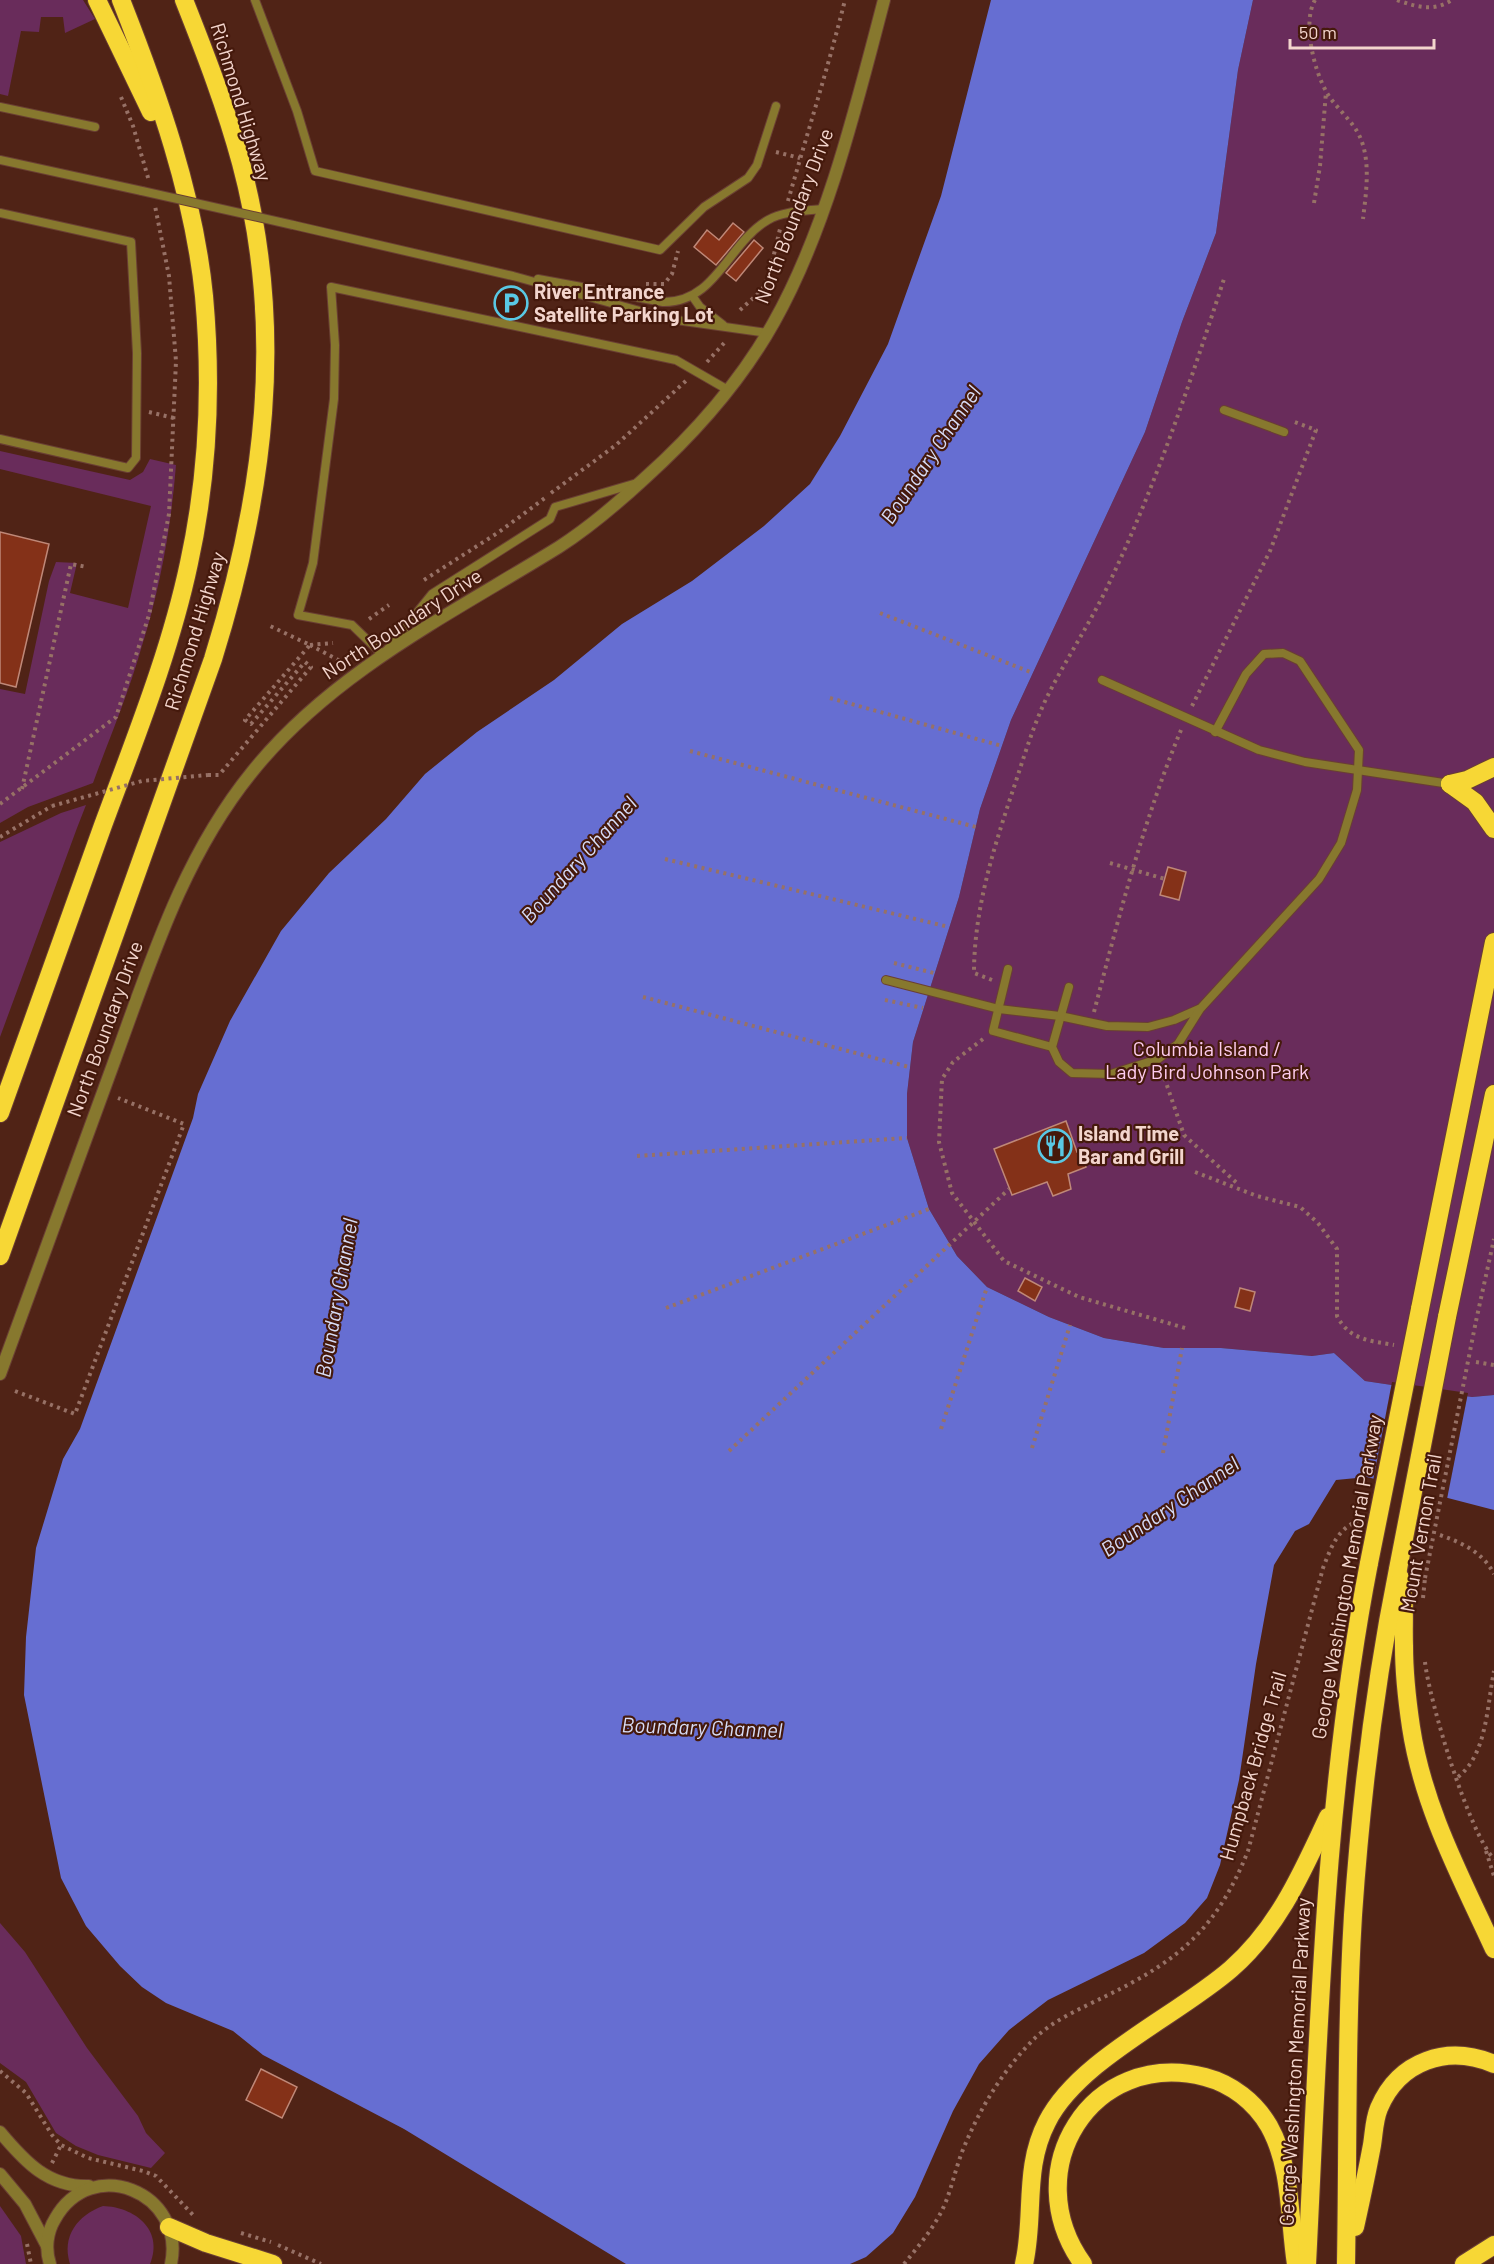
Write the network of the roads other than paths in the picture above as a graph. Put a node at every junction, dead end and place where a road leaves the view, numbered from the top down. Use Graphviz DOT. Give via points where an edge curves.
graph roads {
  1 [pos="97,0"];
  2 [pos="121,0"];
  3 [pos="184,0"];
  4 [pos="255,0"];
  5 [pos="884,0"];
  6 [pos="776,106"];
  7 [pos="0,107"];
  8 [pos="95,127"];
  9 [pos="0,160"];
  10 [pos="179,173"];
  11 [pos="822,209"];
  12 [pos="0,213"];
  13 [pos="513,276"];
  14 [pos="693,297"];
  15 [pos="731,330"];
  16 [pos="768,333"];
  17 [pos="728,390"];
  18 [pos="1224,410"];
  19 [pos="1284,432"];
  20 [pos="0,439"];
  21 [pos="641,482"];
  22 [pos="383,655"];
  23 [pos="1102,680"];
  24 [pos="1215,732"];
  25 [pos="1494,767"];
  26 [pos="1358,769"];
  27 [pos="1450,784"];
  28 [pos="1494,829"];
  29 [pos="1494,942"];
  30 [pos="1008,969"];
  31 [pos="886,980"];
  32 [pos="1069,987"];
  33 [pos="999,1009"];
  34 [pos="1200,1009"];
  35 [pos="1060,1016"];
  36 [pos="1052,1047"];
  37 [pos="1494,1094"];
  38 [pos="0,1113"];
  39 [pos="0,1256"];
  40 [pos="0,1374"];
  41 [pos="1398,1569"];
  42 [pos="1332,1808"];
  43 [pos="1494,1949"];
  44 [pos="1494,2064"];
  45 [pos="0,2132"];
  46 [pos="0,2174"];
  47 [pos="99,2186"];
  48 [pos="170,2227"];
  49 [pos="1494,2245"];
  50 [pos="47,2246"];
  51 [pos="50,2264"];
  52 [pos="171,2264"];
  53 [pos="273,2264"];
  54 [pos="1024,2264"];
  55 [pos="1083,2264"];
  56 [pos="1296,2264"];
  57 [pos="1307,2264"];
  58 [pos="1347,2264"];
  59 [pos="1464,2264"];
  1 -- 10 [label="highway"];
  2 -- 10 [label="highway, Richmond Highway" via="148,71"];
  3 -- 39 [label="highway, Richmond Highway" via="231,131 252,219 266,346 263,437 257,478 237,580 213,659"];
  4 -- 6 [label="lane" via="315,171 660,250 704,207 748,178 757,165"];
  5 -- 11 [label="street, North Boundary Drive"];
  7 -- 8 [label="lane"];
  9 -- 13 [label="lane, bridge"];
  10 -- 38 [label="highway, Richmond Highway" via="199,257 207,348 204,459 193,544 156,678"];
  11 -- 14 [label="lane" via="770,218 754,229"];
  11 -- 16 [label="street, North Boundary Drive" via="801,266"];
  12 -- 20 [label="lane" via="131,242 138,410 136,458 128,468"];
  13 -- 14 [label="lane" via="663,302"];
  13 -- 15 [label="lane" via="619,307"];
  14 -- 15 [label="lane" via="715,321"];
  15 -- 16 [label="lane"];
  16 -- 17 [label="street, North Boundary Drive"];
  17 -- 21 [label="street, North Boundary Drive"];
  17 -- 22 [label="lane" via="676,360 331,286 334,399 313,562 298,615 352,625"];
  18 -- 19 [label="lane"];
  21 -- 22 [label="street, North Boundary Drive" via="576,536"];
  21 -- 22 [label="lane" via="555,507 550,519 432,594"];
  22 -- 40 [label="street, North Boundary Drive" via="321,701 282,737 249,776 202,844 158,942"];
  23 -- 24 [label="lane"];
  24 -- 26 [label="lane" via="1282,757"];
  24 -- 26 [label="lane" via="1252,665 1264,654 1293,655 1309,670 1359,750"];
  25 -- 27 [label="highway"];
  26 -- 27 [label="lane"];
  26 -- 34 [label="lane" via="1341,843 1319,879"];
  27 -- 28 [label="highway" via="1475,802"];
  29 -- 42 [label="highway, George Washington Memorial Parkway, bridge" via="1369,1563 1349,1674"];
  30 -- 33 [label="lane"];
  31 -- 33 [label="lane"];
  32 -- 35 [label="lane"];
  33 -- 35 [label="lane"];
  33 -- 36 [label="lane" via="993,1031"];
  34 -- 35 [label="lane" via="1148,1027 1107,1026"];
  34 -- 36 [label="lane" via="1179,1044 1158,1059 1111,1074 1072,1073 1059,1062"];
  35 -- 36 [label="lane"];
  37 -- 41 [label="highway, bridge"];
  41 -- 43 [label="highway" via="1405,1595 1408,1706 1422,1778 1442,1836"];
  41 -- 58 [label="highway" via="1374,1708 1358,1844 1349,2020"];
  42 -- 54 [label="highway" via="1295,1888 1259,1941 1213,1984 1088,2072 1060,2101 1040,2136 1031,2166"];
  42 -- 57 [label="highway, George Washington Memorial Parkway"];
  44 -- 58 [label="highway" via="1465,2055 1437,2057 1409,2069 1391,2087 1378,2111"];
  45 -- 47 [label="street" via="46,2176 70,2187"];
  46 -- 50 [label="street" via="25,2204"];
  47 -- 48 [label="street" via="121,2186 142,2194 158,2208"];
  47 -- 50 [label="street" via="66,2203 53,2222"];
  48 -- 52 [label="street"];
  48 -- 53 [label="highway"];
  49 -- 59 [label="highway"];
  50 -- 51 [label="street"];
  55 -- 56 [label="highway" via="1060,2217 1057,2178 1065,2144 1081,2116 1107,2092 1138,2078 1174,2072 1230,2086 1268,2124 1284,2171"];
}
